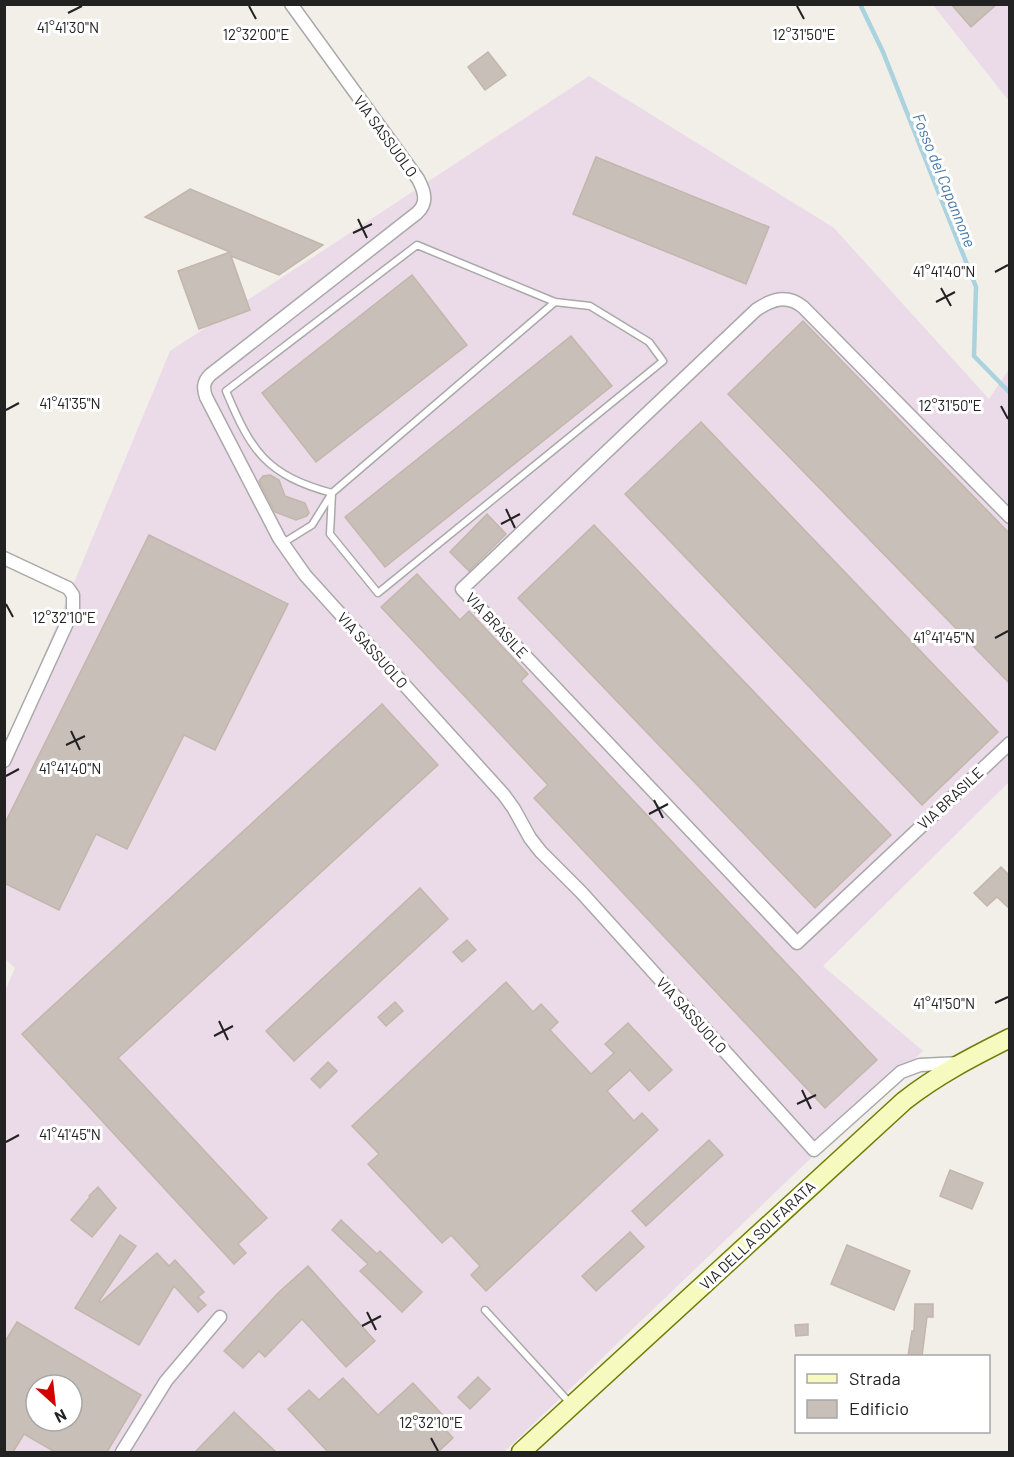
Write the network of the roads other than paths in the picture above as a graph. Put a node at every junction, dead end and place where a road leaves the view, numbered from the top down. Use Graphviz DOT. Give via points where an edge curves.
graph roads {
  1 [pos="291,4"];
  2 [pos="555,303"];
  3 [pos="332,492"];
  4 [pos="1010,517"];
  5 [pos="283,544"];
  6 [pos="4,558"];
  7 [pos="1010,743"];
  8 [pos="4,761"];
  9 [pos="1010,1038"];
  10 [pos="961,1062"];
  11 [pos="485,1310"];
  12 [pos="220,1317"];
  13 [pos="572,1406"];
  14 [pos="122,1452"];
  15 [pos="521,1452"];
  1 -- 5 [label="street, VIA SASSUOLO" via="418,179 425,198 417,213 205,382 206,397"];
  2 -- 3 [label="lane"];
  2 -- 3 [label="lane" via="417,245 226,391 242,428 263,460 307,486"];
  2 -- 3 [label="lane" via="590,306 649,342 663,361 378,593 330,534"];
  3 -- 5 [label="lane" via="312,525"];
  4 -- 7 [label="street, VIA BRASILE" via="803,307 790,299 781,299 756,310 462,589 797,943"];
  5 -- 10 [label="street, VIA SASSUOLO" via="305,574 504,795 541,852 814,1150 901,1072 920,1065"];
  6 -- 8 [label="street" via="68,588 73,595 73,610"];
  9 -- 10 [label="main road, VIA DELLA SOLFARATA"];
  10 -- 13 [label="main road, VIA DELLA SOLFARATA" via="904,1101"];
  11 -- 13 [label="lane"];
  12 -- 14 [label="street" via="166,1381"];
  13 -- 15 [label="main road, VIA DELLA SOLFARATA"];
}
